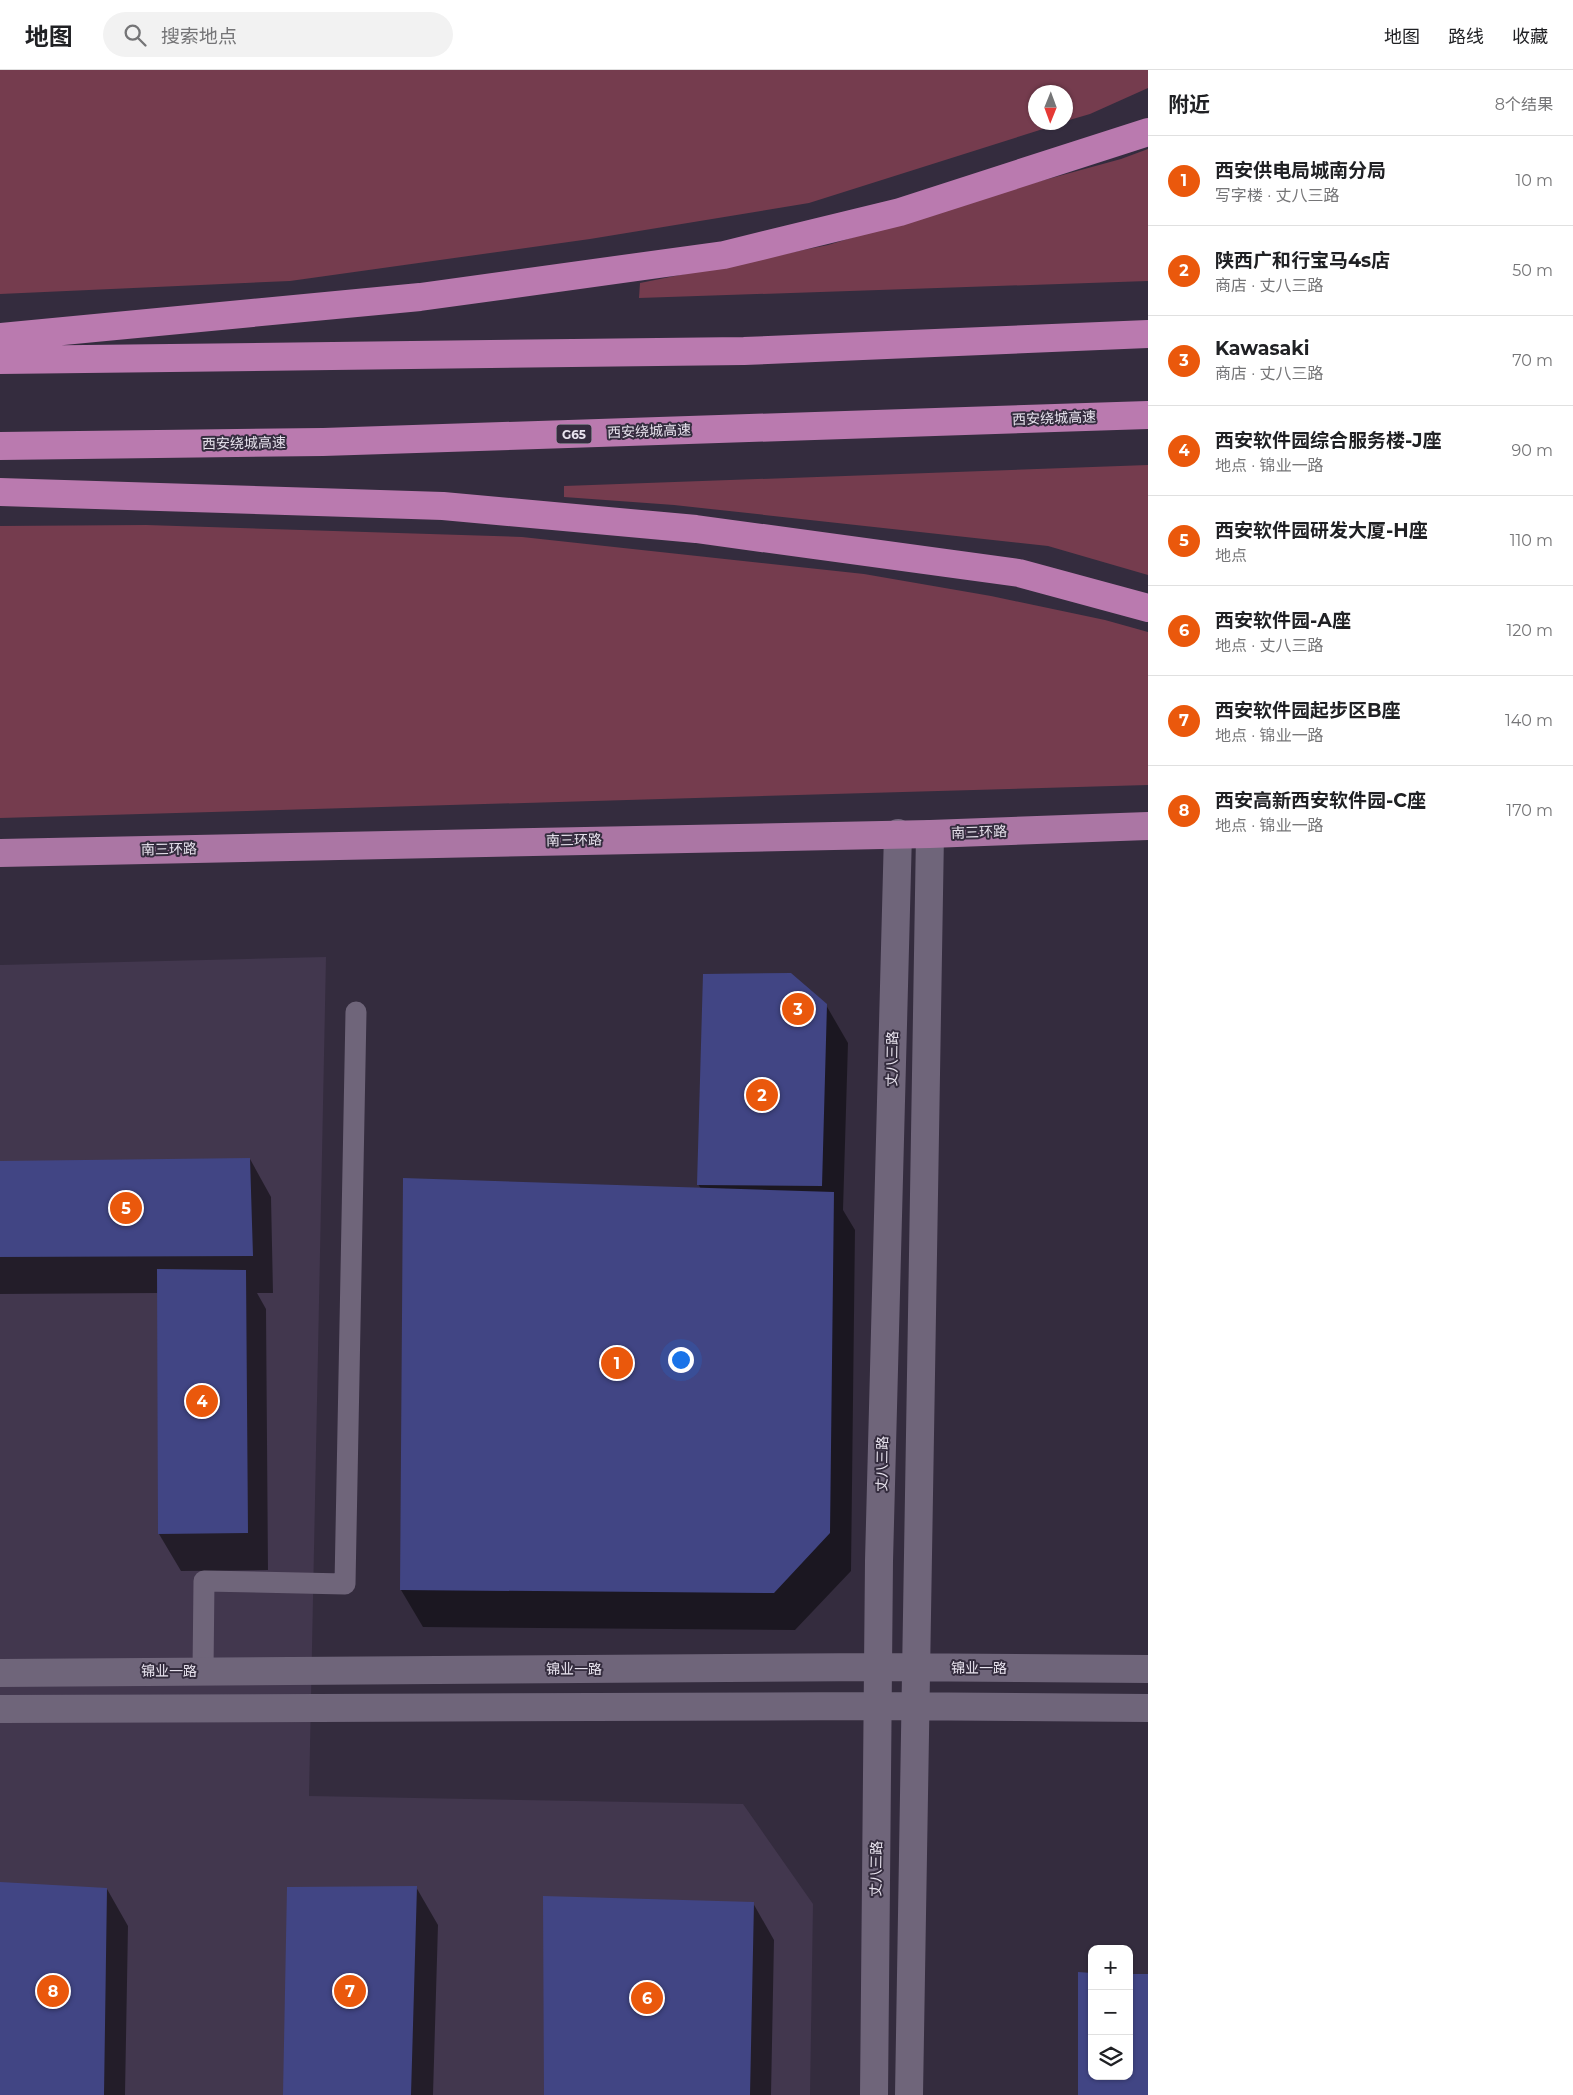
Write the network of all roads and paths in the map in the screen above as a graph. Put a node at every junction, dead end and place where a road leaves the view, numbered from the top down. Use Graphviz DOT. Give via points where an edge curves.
graph roads {
  1 [pos="1148,132"];
  2 [pos="1148,334"];
  3 [pos="0,337"];
  4 [pos="0,360"];
  5 [pos="1148,415"];
  6 [pos="0,446"];
  7 [pos="0,492"];
  8 [pos="1148,608"];
  9 [pos="1148,826"];
  10 [pos="898,833"];
  11 [pos="930,834"];
  12 [pos="0,852"];
  13 [pos="356,1012"];
  14 [pos="878,1667"];
  15 [pos="915,1667"];
  16 [pos="1148,1669"];
  17 [pos="203,1671"];
  18 [pos="0,1673"];
  19 [pos="878,1706"];
  20 [pos="914,1707"];
  21 [pos="1148,1708"];
  22 [pos="0,1709"];
  23 [pos="874,2095"];
  24 [pos="909,2095"];
  1 -- 3 [label="highway" via="900,212 724,255 420,297"];
  2 -- 4 [label="highway" via="744,351"];
  5 -- 6 [label="highway, 西安绕城高速 / G65" via="324,442"];
  7 -- 8 [label="highway" via="442,506 696,529 1019,573"];
  9 -- 11 [label="highway, 南三环路"];
  10 -- 11 [label="highway, 南三环路"];
  10 -- 12 [label="highway, 南三环路"];
  10 -- 14 [label="street, 丈八三路"];
  11 -- 15 [label="street"];
  13 -- 17 [label="lane" via="345,1584 204,1581"];
  14 -- 15 [label="street, 锦业一路"];
  14 -- 17 [label="street, 锦业一路"];
  14 -- 19 [label="street, 丈八三路"];
  15 -- 16 [label="street, 锦业一路"];
  15 -- 20 [label="street"];
  17 -- 18 [label="street, 锦业一路"];
  19 -- 20 [label="street"];
  19 -- 22 [label="street"];
  19 -- 23 [label="street, 丈八三路"];
  20 -- 21 [label="street"];
  20 -- 24 [label="street"];
}
